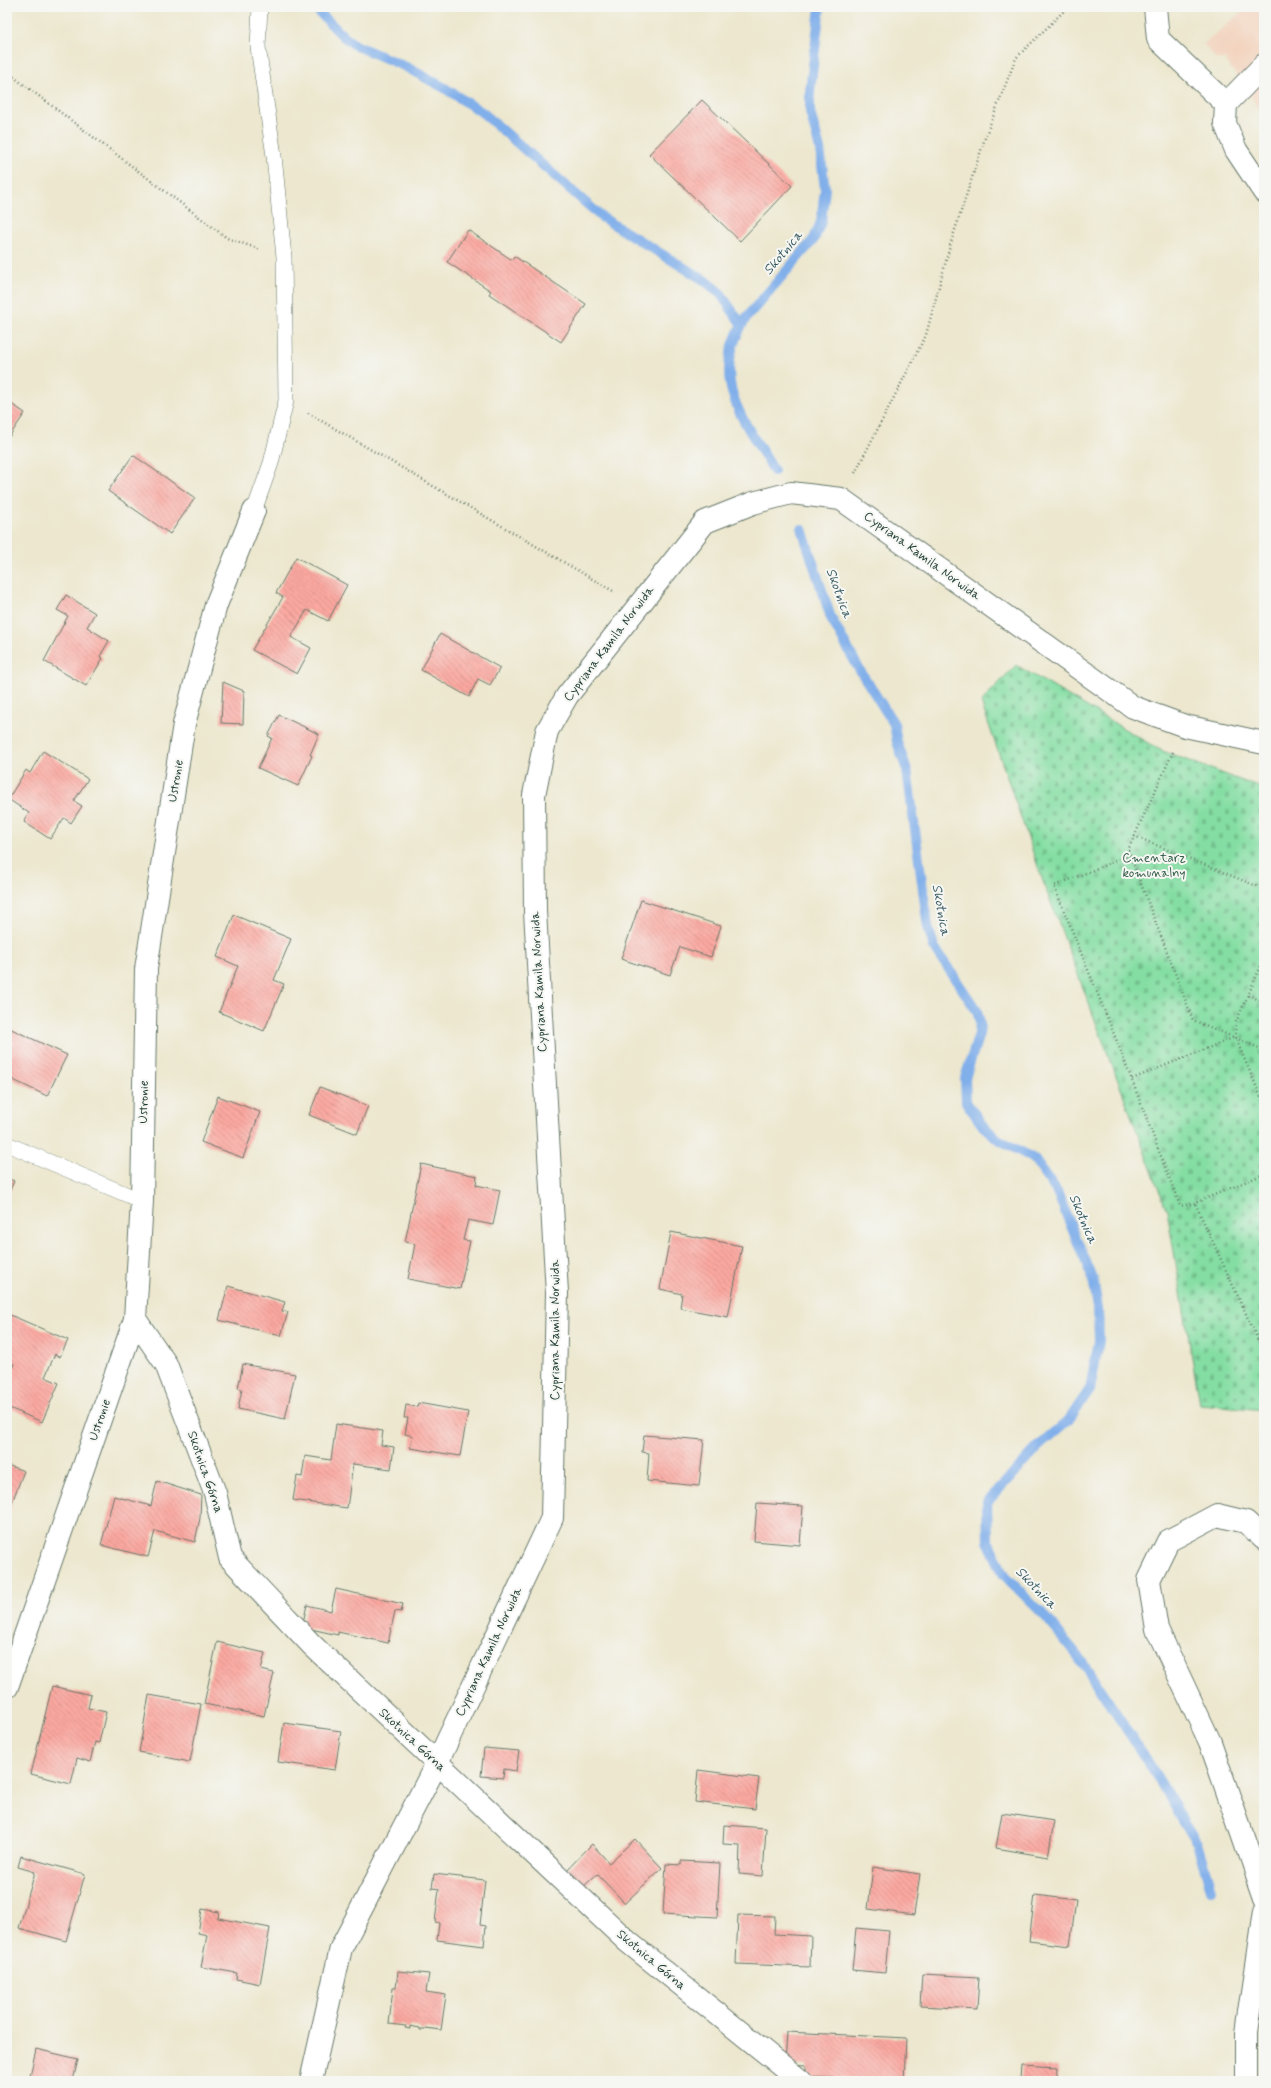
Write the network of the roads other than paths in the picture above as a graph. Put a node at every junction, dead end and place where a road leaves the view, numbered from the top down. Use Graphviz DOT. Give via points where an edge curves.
graph roads {
  1 [pos="260,7"];
  2 [pos="1155,7"];
  3 [pos="1264,65"];
  4 [pos="1226,104"];
  5 [pos="1264,192"];
  6 [pos="254,511"];
  7 [pos="1264,743"];
  8 [pos="7,1144"];
  9 [pos="142,1201"];
  10 [pos="135,1319"];
  11 [pos="1264,1539"];
  12 [pos="7,1687"];
  13 [pos="437,1763"];
  14 [pos="1264,1897"];
  15 [pos="1264,1910"];
  16 [pos="311,2081"];
  17 [pos="801,2081"];
  18 [pos="1246,2081"];
  1 -- 6 [label="lane" via="258,47 274,156 284,257 286,401 271,463"];
  2 -- 4 [label="street" via="1158,39"];
  3 -- 4 [label="street"];
  4 -- 5 [label="street" via="1225,124 1236,150"];
  6 -- 9 [label="street, Ustronie" via="216,605 183,732 146,969"];
  7 -- 13 [label="street, Cypriana Kamila Norwida" via="1185,726 1133,707 841,498 791,493 753,503 705,522 567,696 548,731 534,795 535,911 557,1292 552,1518"];
  8 -- 9 [label="lane"];
  9 -- 10 [label="street, Ustronie"];
  10 -- 12 [label="street, Ustronie"];
  10 -- 13 [label="street, Skotnica Górna" via="166,1364 215,1493 230,1558 312,1645"];
  11 -- 14 [label="street" via="1246,1522 1218,1515 1168,1541 1149,1580 1157,1629 1210,1742"];
  13 -- 16 [label="street, Cypriana Kamila Norwida" via="341,1948"];
  13 -- 17 [label="street, Skotnica Górna" via="628,1942"];
  15 -- 18 [label="street" via="1246,2033"];
}
